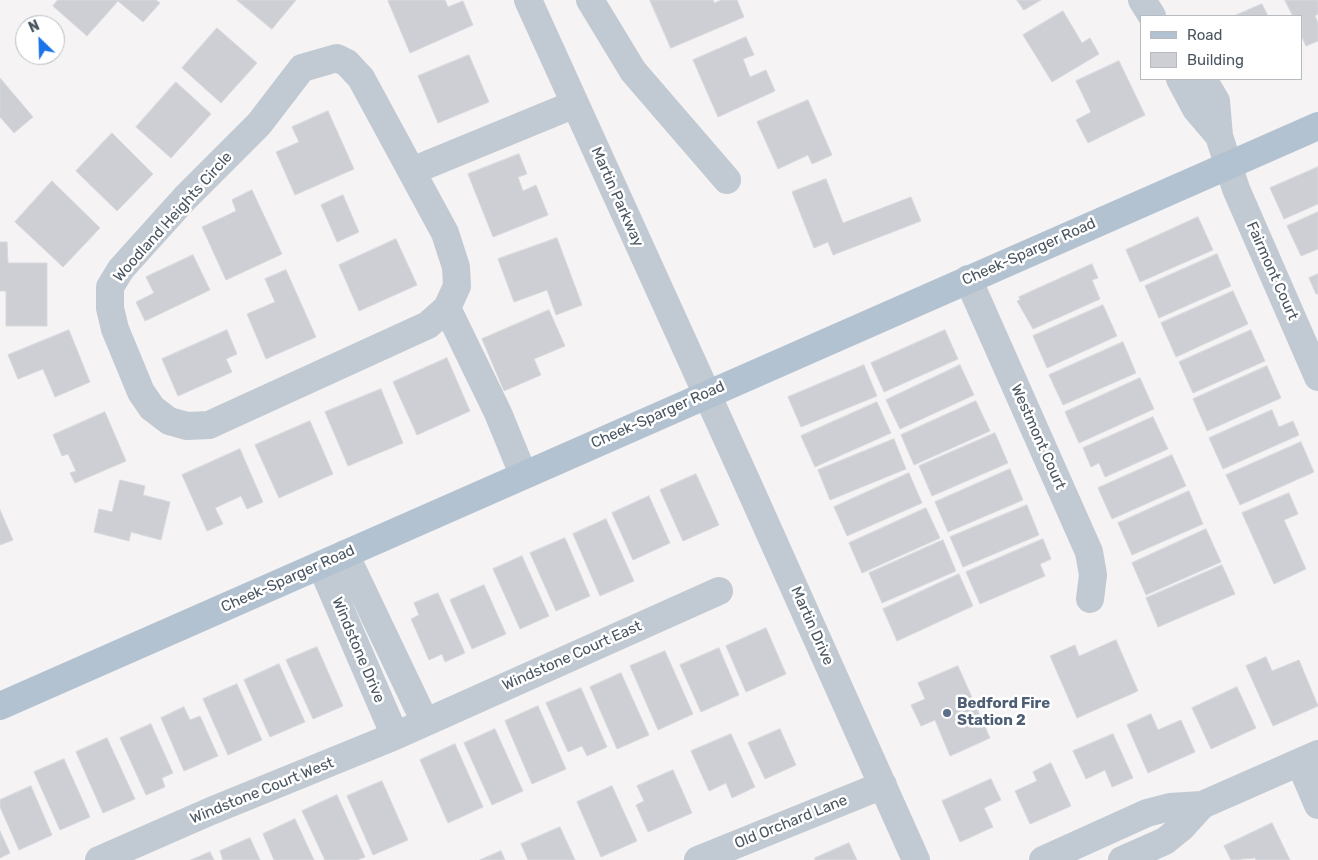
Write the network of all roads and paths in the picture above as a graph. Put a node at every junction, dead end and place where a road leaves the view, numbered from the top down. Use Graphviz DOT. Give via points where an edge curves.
graph roads {
  1 [pos="528,0"];
  2 [pos="590,0"];
  3 [pos="1181,80"];
  4 [pos="1203,80"];
  5 [pos="575,104"];
  6 [pos="1318,126"];
  7 [pos="1218,136"];
  8 [pos="1228,165"];
  9 [pos="412,171"];
  10 [pos="727,180"];
  11 [pos="968,279"];
  12 [pos="447,308"];
  13 [pos="1318,377"];
  14 [pos="708,393"];
  15 [pos="523,474"];
  16 [pos="333,560"];
  17 [pos="719,591"];
  18 [pos="1090,599"];
  19 [pos="0,706"];
  20 [pos="425,722"];
  21 [pos="395,736"];
  22 [pos="1309,758"];
  23 [pos="883,785"];
  24 [pos="1202,805"];
  25 [pos="1318,805"];
  26 [pos="99,860"];
  27 [pos="698,860"];
  28 [pos="916,860"];
  29 [pos="1043,860"];
  30 [pos="1122,860"];
  1 -- 5 [label="street, Martin Parkway"];
  2 -- 10 [label="street" via="633,71"];
  3 -- 7 [label="street" via="1196,108"];
  4 -- 7 [label="street" via="1216,101"];
  5 -- 9 [label="street"];
  5 -- 14 [label="street, Martin Parkway" via="643,258"];
  6 -- 8 [label="main road, Cheek-Sparger Road"];
  7 -- 8 [label="street, Fairmont Court"];
  8 -- 11 [label="main road, Cheek-Sparger Road"];
  8 -- 13 [label="street, Fairmont Court"];
  9 -- 12 [label="street, Woodland Heights Circle" via="445,233 456,267 457,286"];
  9 -- 12 [label="street, Woodland Heights Circle" via="361,78 348,63 337,58 302,68 259,124 185,198 121,269 110,287 115,330 141,392 152,408 169,421 187,426 209,425 428,325"];
  11 -- 14 [label="main road, Cheek-Sparger Road"];
  11 -- 18 [label="street, Westmont Court" via="1089,552 1093,575"];
  12 -- 15 [label="street" via="498,413"];
  14 -- 15 [label="main road, Cheek-Sparger Road"];
  14 -- 23 [label="street, Martin Drive"];
  15 -- 16 [label="main road, Cheek-Sparger Road"];
  16 -- 19 [label="main road, Cheek-Sparger Road"];
  16 -- 20 [label="street, Windstone Drive"];
  16 -- 21 [label="street, Windstone Drive"];
  17 -- 20 [label="street, Windstone Court East"];
  20 -- 21 [label="street, Windstone Court West"];
  21 -- 26 [label="street, Windstone Court West"];
  22 -- 24 [label="street"];
  22 -- 25 [label="street"];
  23 -- 27 [label="street, Old Orchard Lane"];
  23 -- 28 [label="street, Martin Drive"];
  24 -- 29 [label="street" via="1170,807 1147,813"];
  24 -- 30 [label="street" via="1165,841"];
}
